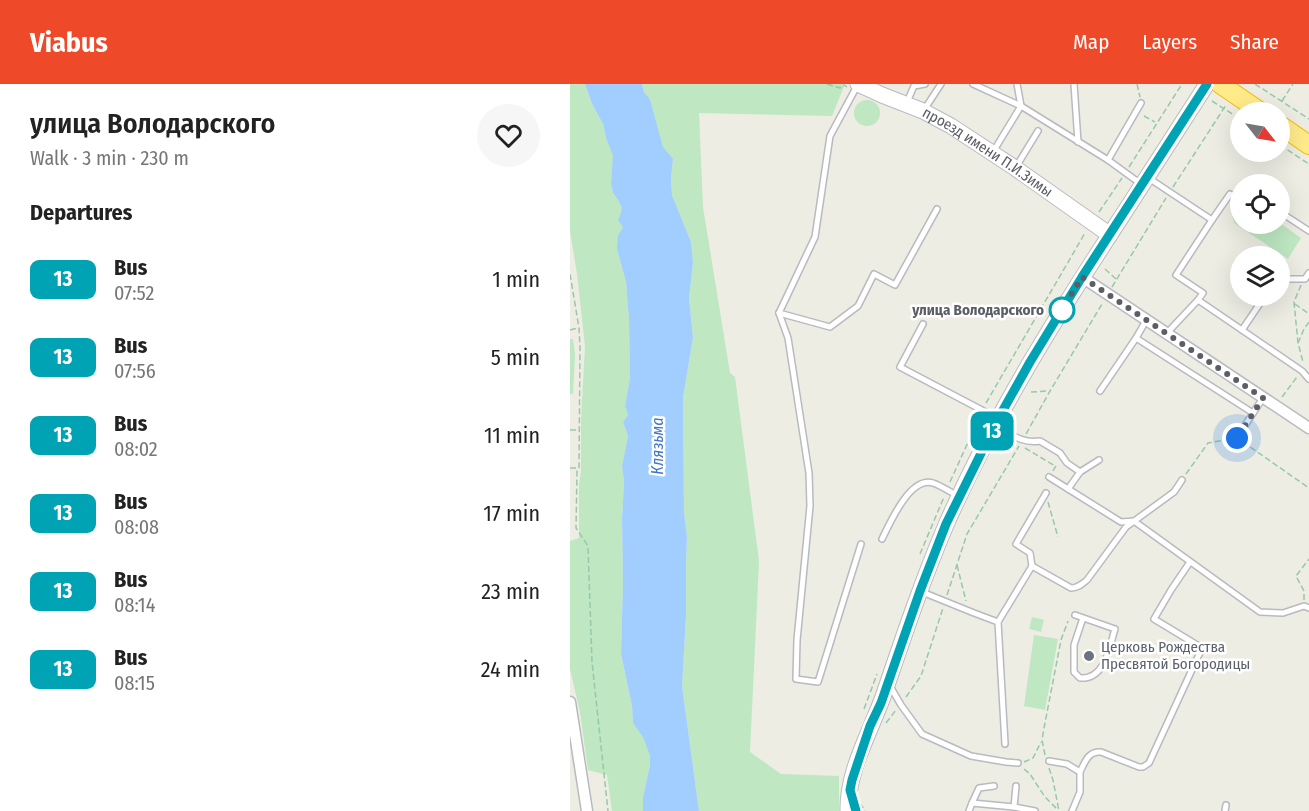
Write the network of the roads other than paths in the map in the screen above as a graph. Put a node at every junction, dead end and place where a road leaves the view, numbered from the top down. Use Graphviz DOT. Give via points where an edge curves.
graph roads {
  1 [pos="858,84"];
  2 [pos="925,84"];
  3 [pos="941,84"];
  4 [pos="973,84"];
  5 [pos="1017,84"];
  6 [pos="1074,84"];
  7 [pos="1207,84"];
  8 [pos="1220,84"];
  9 [pos="914,85"];
  10 [pos="1247,102"];
  11 [pos="1141,103"];
  12 [pos="906,104"];
  13 [pos="1020,106"];
  14 [pos="923,111"];
  15 [pos="1038,131"];
  16 [pos="1290,132"];
  17 [pos="1078,142"];
  18 [pos="1309,145"];
  19 [pos="992,153"];
  20 [pos="1108,160"];
  21 [pos="1016,168"];
  22 [pos="1145,181"];
  23 [pos="1230,194"];
  24 [pos="937,209"];
  25 [pos="1290,219"];
  26 [pos="1212,220"];
  27 [pos="1309,231"];
  28 [pos="1110,235"];
  29 [pos="1309,273"];
  30 [pos="1082,277"];
  31 [pos="1290,279"];
  32 [pos="1198,300"];
  33 [pos="1258,306"];
  34 [pos="779,313"];
  35 [pos="1147,319"];
  36 [pos="923,324"];
  37 [pos="1242,330"];
  38 [pos="1167,333"];
  39 [pos="1136,338"];
  40 [pos="1309,379"];
  41 [pos="1100,391"];
  42 [pos="1263,398"];
  43 [pos="1253,413"];
  44 [pos="997,422"];
  45 [pos="1309,428"];
  46 [pos="1237,438"];
  47 [pos="1099,460"];
  48 [pos="1080,472"];
  49 [pos="1049,477"];
  50 [pos="1182,480"];
  51 [pos="1068,489"];
  52 [pos="1046,493"];
  53 [pos="960,497"];
  54 [pos="1134,521"];
  55 [pos="882,538"];
  56 [pos="861,544"];
  57 [pos="1190,562"];
  58 [pos="1032,566"];
  59 [pos="920,591"];
  60 [pos="1306,607"];
  61 [pos="1075,615"];
  62 [pos="1083,618"];
  63 [pos="998,622"];
  64 [pos="888,682"];
  65 [pos="570,702"];
  66 [pos="1005,744"];
  67 [pos="1049,761"];
  68 [pos="1018,763"];
  69 [pos="1080,772"];
  70 [pos="994,786"];
  71 [pos="1016,786"];
  72 [pos="855,800"];
  73 [pos="972,803"];
  74 [pos="1014,807"];
  75 [pos="587,811"];
  76 [pos="848,811"];
  77 [pos="969,811"];
  78 [pos="1035,811"];
  79 [pos="1072,811"];
  1 -- 12 [label="main road, проезд имени П.И.Зимы"];
  1 -- 34 [label="lane" via="830,136 815,237"];
  2 -- 9 [label="lane"];
  3 -- 14 [label="lane"];
  4 -- 13 [label="lane"];
  5 -- 13 [label="lane"];
  6 -- 17 [label="lane"];
  7 -- 22 [label="main road"];
  8 -- 10 [label="highway"];
  9 -- 12 [label="lane"];
  11 -- 20 [label="lane"];
  12 -- 14 [label="main road, проезд имени П.И.Зимы"];
  13 -- 17 [label="lane"];
  13 -- 19 [label="lane"];
  14 -- 19 [label="main road, проезд имени П.И.Зимы"];
  15 -- 21 [label="lane"];
  16 -- 18 [label="highway"];
  17 -- 20 [label="lane"];
  19 -- 21 [label="main road, проезд имени П.И.Зимы"];
  20 -- 22 [label="lane"];
  21 -- 28 [label="main road, проезд имени П.И.Зимы"];
  22 -- 26 [label="lane"];
  22 -- 28 [label="main road"];
  23 -- 26 [label="lane"];
  24 -- 34 [label="lane" via="895,285 874,274 858,306 830,327"];
  25 -- 27 [label="lane"];
  26 -- 32 [label="lane" via="1176,275 1203,293"];
  28 -- 30 [label="main road"];
  29 -- 31 [label="lane" via="1305,279"];
  30 -- 35 [label="street"];
  30 -- 44 [label="main road"];
  32 -- 37 [label="lane"];
  32 -- 38 [label="lane"];
  33 -- 37 [label="lane"];
  34 -- 56 [label="lane" via="788,338 809,473 810,506 796,679 818,682"];
  35 -- 38 [label="street"];
  35 -- 39 [label="lane"];
  36 -- 44 [label="lane" via="900,367"];
  37 -- 40 [label="lane"];
  38 -- 42 [label="street"];
  39 -- 41 [label="lane"];
  39 -- 43 [label="lane"];
  42 -- 43 [label="lane"];
  42 -- 45 [label="street"];
  43 -- 46 [label="lane"];
  44 -- 48 [label="lane" via="1022,440 1040,441 1060,453"];
  44 -- 53 [label="main road"];
  47 -- 48 [label="lane"];
  48 -- 51 [label="lane"];
  49 -- 51 [label="lane"];
  50 -- 54 [label="lane" via="1174,492"];
  51 -- 54 [label="lane" via="1121,522"];
  52 -- 58 [label="lane" via="1016,544 1030,553"];
  53 -- 55 [label="lane" via="932,483 920,484 904,499"];
  53 -- 59 [label="main road"];
  54 -- 57 [label="lane"];
  54 -- 58 [label="lane" via="1087,580 1076,588"];
  57 -- 60 [label="lane" via="1260,612 1283,614"];
  57 -- 69 [label="lane" via="1154,619 1202,648 1149,763 1139,767 1095,752 1088,756"];
  58 -- 63 [label="lane"];
  59 -- 63 [label="lane"];
  59 -- 64 [label="main road"];
  61 -- 62 [label="lane"];
  62 -- 62 [label="lane" via="1074,645 1074,672 1088,679 1104,664 1115,629"];
  63 -- 66 [label="lane"];
  64 -- 68 [label="lane" via="922,734 971,756"];
  64 -- 72 [label="main road" via="852,780"];
  65 -- 75 [label="street"];
  67 -- 69 [label="lane" via="1067,764"];
  69 -- 79 [label="lane" via="1080,792"];
  70 -- 73 [label="lane" via="979,788"];
  71 -- 74 [label="lane"];
  72 -- 76 [label="main road" via="848,798"];
  73 -- 74 [label="lane"];
  73 -- 77 [label="lane"];
  74 -- 78 [label="lane"];
}
